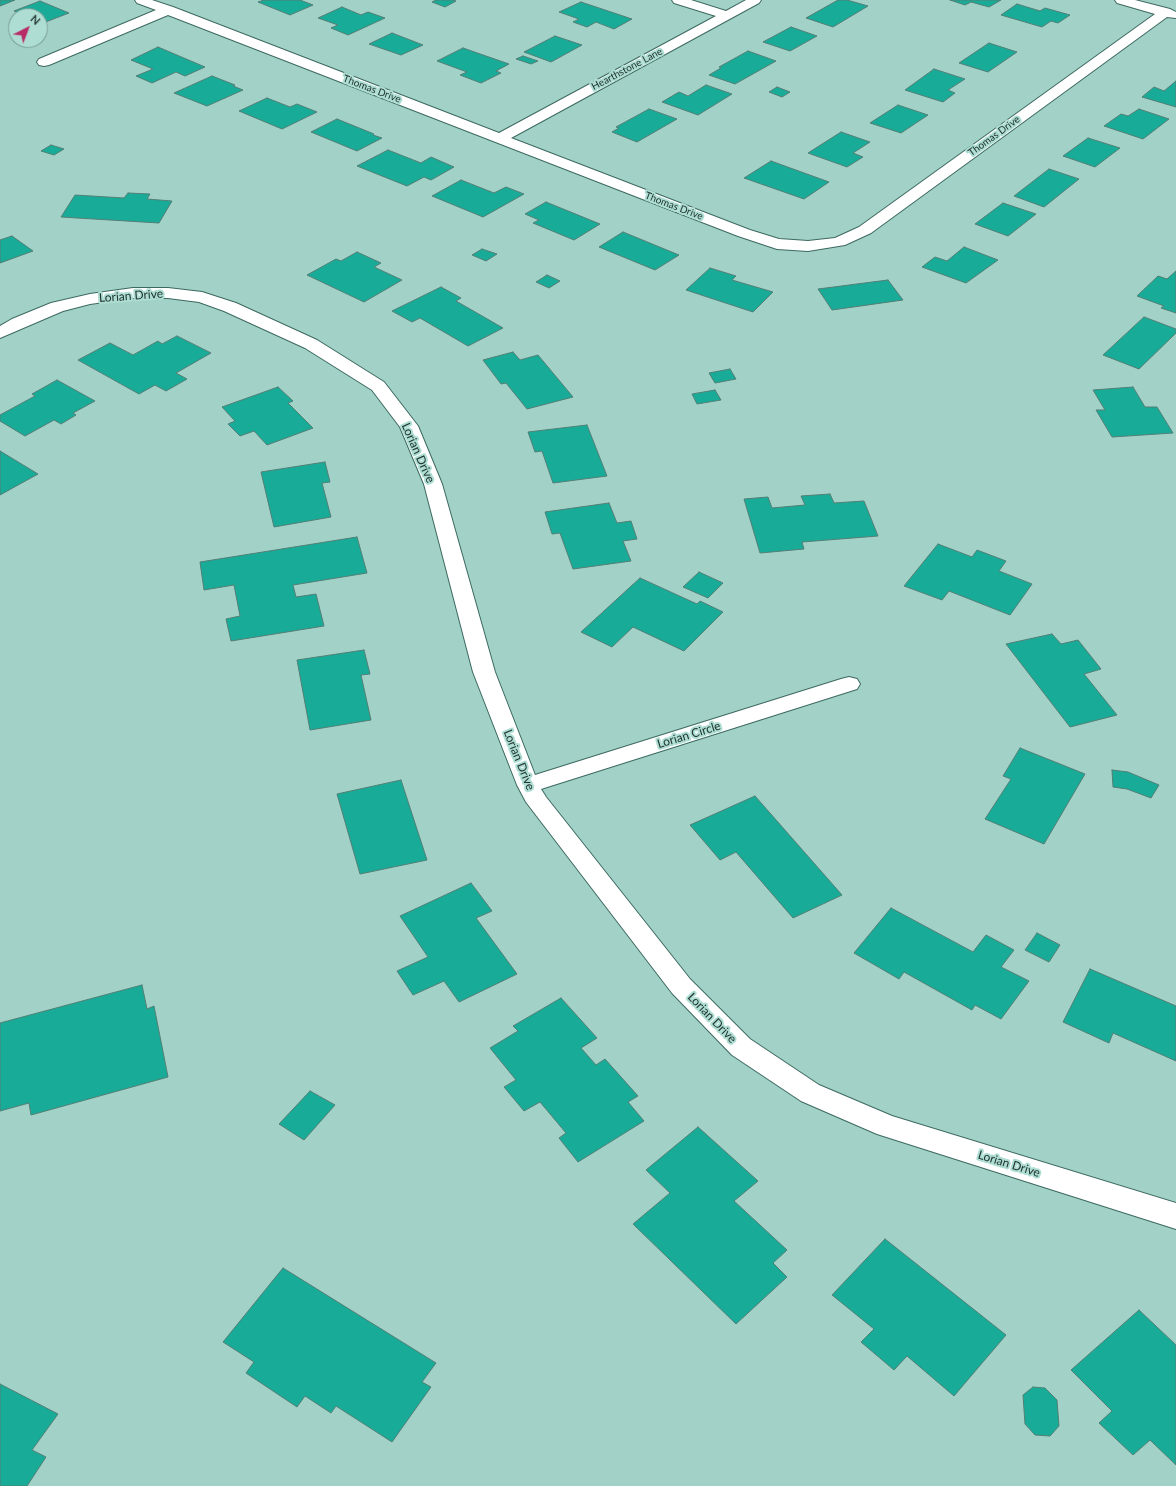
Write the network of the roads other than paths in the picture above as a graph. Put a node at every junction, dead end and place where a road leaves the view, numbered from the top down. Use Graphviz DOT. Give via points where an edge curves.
graph roads {
  1 [pos="141,0"];
  2 [pos="678,0"];
  3 [pos="754,0"];
  4 [pos="1121,0"];
  5 [pos="168,10"];
  6 [pos="1171,14"];
  7 [pos="726,15"];
  8 [pos="44,62"];
  9 [pos="499,139"];
  10 [pos="0,333"];
  11 [pos="850,684"];
  12 [pos="528,785"];
  13 [pos="1176,1216"];
  1 -- 5 [label="street, Thomas Drive"];
  2 -- 7 [label="street"];
  3 -- 7 [label="street, Hearthstone Lane"];
  4 -- 6 [label="street"];
  5 -- 8 [label="street"];
  5 -- 9 [label="street, Thomas Drive"];
  6 -- 9 [label="street, Thomas Drive" via="865,230 839,242 808,246 776,244"];
  7 -- 9 [label="street, Hearthstone Lane"];
  10 -- 12 [label="street, Lorian Drive" via="57,307 90,299 133,293 168,293 202,297 311,344 378,386 409,426 433,484 484,672"];
  11 -- 12 [label="street, Lorian Circle"];
  12 -- 13 [label="street, Lorian Drive" via="537,802 681,986 747,1052 810,1093 886,1126"];
}
